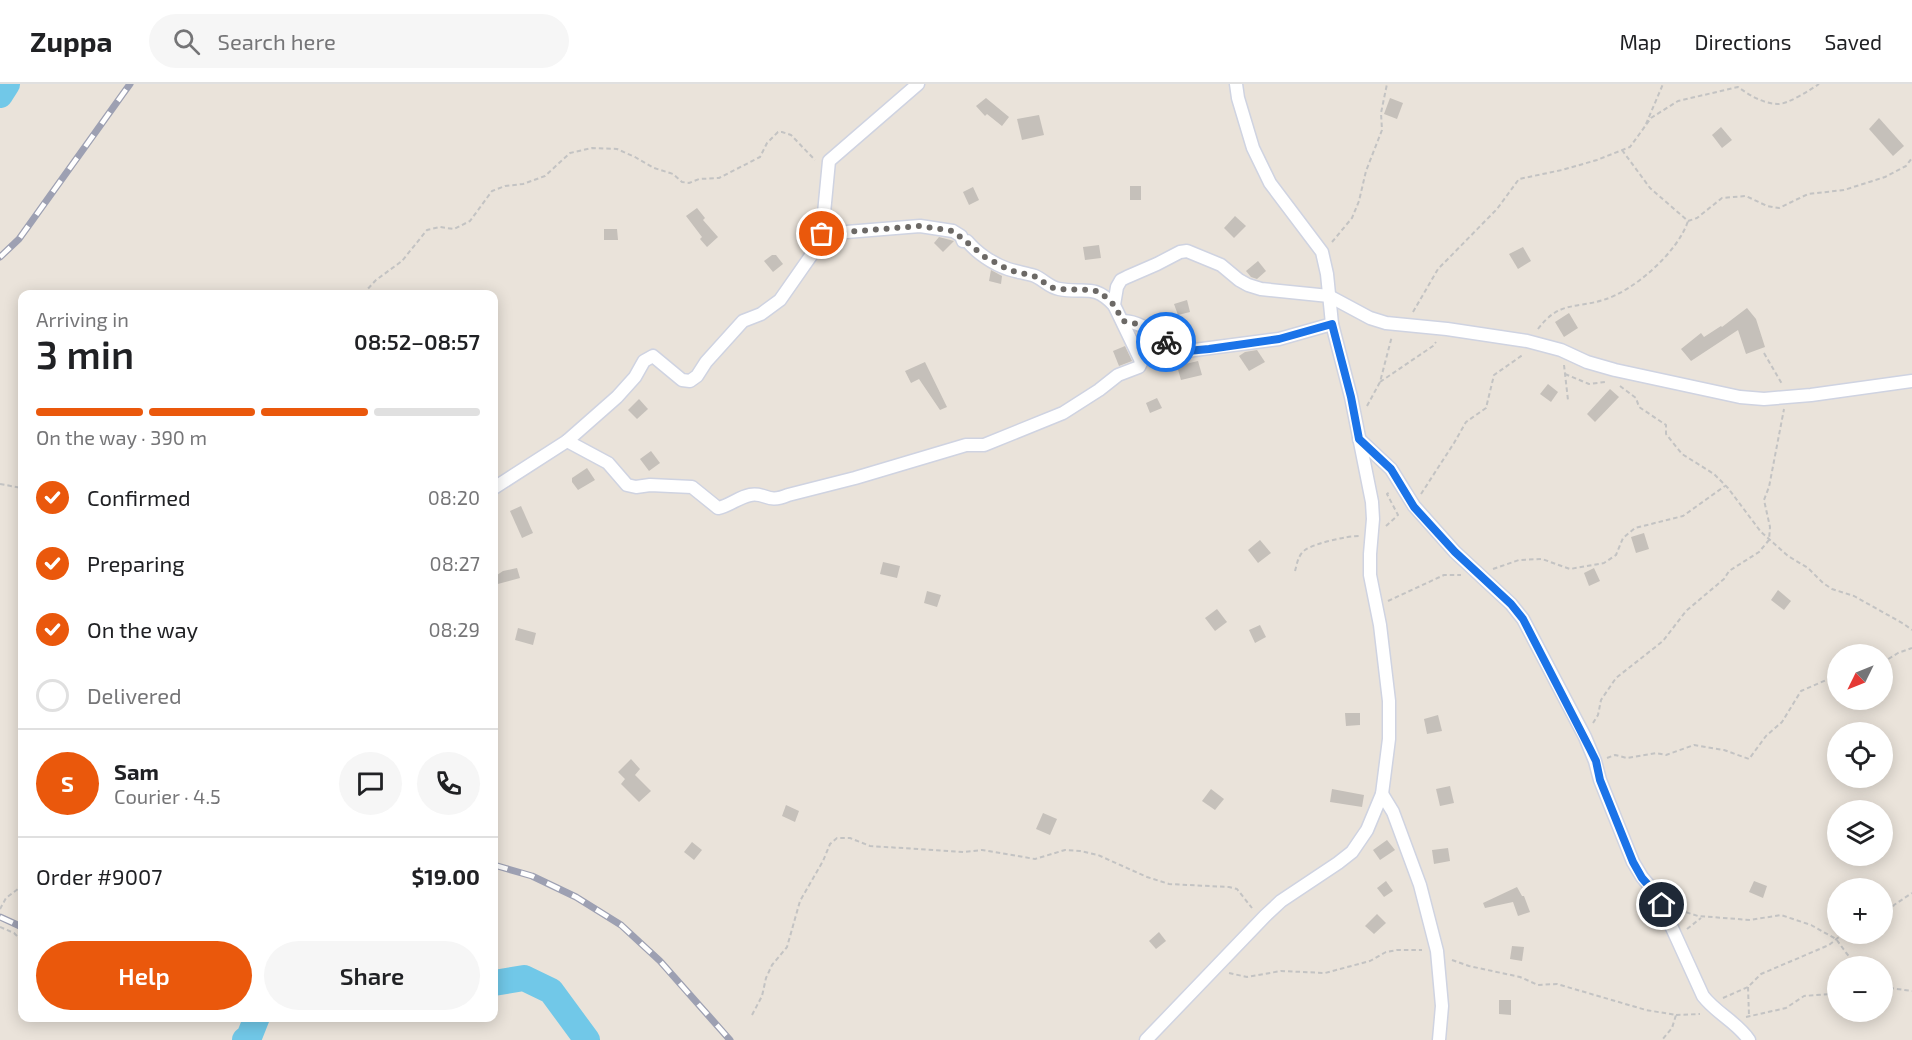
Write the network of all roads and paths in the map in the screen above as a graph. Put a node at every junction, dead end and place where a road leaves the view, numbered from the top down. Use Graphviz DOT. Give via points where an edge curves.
graph roads {
  1 [pos="918,84"];
  2 [pos="1236,84"];
  3 [pos="1387,84"];
  4 [pos="1663,84"];
  5 [pos="1819,84"];
  6 [pos="1643,129"];
  7 [pos="1622,150"];
  8 [pos="1912,158"];
  9 [pos="830,162"];
  10 [pos="1688,221"];
  11 [pos="822,234"];
  12 [pos="1322,252"];
  13 [pos="367,290"];
  14 [pos="1329,296"];
  15 [pos="1114,305"];
  16 [pos="1123,321"];
  17 [pos="1332,324"];
  18 [pos="1404,326"];
  19 [pos="1447,329"];
  20 [pos="1534,343"];
  21 [pos="1561,350"];
  22 [pos="1764,353"];
  23 [pos="1565,374"];
  24 [pos="1611,379"];
  25 [pos="1912,381"];
  26 [pos="1380,382"];
  27 [pos="1617,384"];
  28 [pos="1788,397"];
  29 [pos="1568,400"];
  30 [pos="1367,406"];
  31 [pos="1359,439"];
  32 [pos="567,441"];
  33 [pos="0,484"];
  34 [pos="498,485"];
  35 [pos="1402,485"];
  36 [pos="1725,486"];
  37 [pos="18,487"];
  38 [pos="1414,507"];
  39 [pos="1372,536"];
  40 [pos="1769,540"];
  41 [pos="1295,572"];
  42 [pos="1479,574"];
  43 [pos="1377,605"];
  44 [pos="1912,630"];
  45 [pos="1912,648"];
  46 [pos="1893,656"];
  47 [pos="1827,680"];
  48 [pos="1585,737"];
  49 [pos="1596,761"];
  50 [pos="1382,794"];
  51 [pos="18,889"];
  52 [pos="1912,893"];
  53 [pos="1662,905"];
  54 [pos="1893,906"];
  55 [pos="0,909"];
  56 [pos="1265,916"];
  57 [pos="1703,916"];
  58 [pos="0,927"];
  59 [pos="1827,934"];
  60 [pos="18,936"];
  61 [pos="1676,939"];
  62 [pos="1830,944"];
  63 [pos="1437,951"];
  64 [pos="1215,968"];
  65 [pos="1748,987"];
  66 [pos="1893,988"];
  67 [pos="1912,991"];
  68 [pos="1827,994"];
  69 [pos="1719,1014"];
  70 [pos="752,1015"];
  71 [pos="1676,1015"];
  72 [pos="1749,1016"];
  73 [pos="1146,1040"];
  74 [pos="1440,1040"];
  75 [pos="1662,1040"];
  76 [pos="1749,1040"];
  1 -- 9 [label="street"];
  2 -- 12 [label="street" via="1253,148 1270,183"];
  3 -- 12 [label="path" via="1382,130 1359,201 1344,228"];
  4 -- 6 [label="path"];
  5 -- 6 [label="path" via="1778,104 1753,97 1738,87 1678,100"];
  6 -- 7 [label="path" via="1630,147"];
  7 -- 10 [label="path" via="1650,188"];
  7 -- 18 [label="path" via="1562,170 1519,178 1497,209 1438,269"];
  8 -- 10 [label="path" via="1886,177 1844,190 1808,194 1779,208 1746,195 1722,198"];
  9 -- 11 [label="street"];
  9 -- 13 [label="path" via="816,160 791,135 782,132 767,143 760,157 719,178 689,183 617,149 592,148 570,153 545,176 492,191 470,221 454,229 427,230 402,261"];
  10 -- 20 [label="path" via="1684,233 1653,270 1627,290 1551,314 1538,328"];
  11 -- 15 [label="street" via="920,226 953,231 998,265 1037,277 1050,287 1100,292"];
  11 -- 32 [label="street" via="780,300 743,321 694,379 682,380 650,356 617,397"];
  12 -- 14 [label="street"];
  14 -- 15 [label="street" via="1248,285 1221,265 1187,251 1121,280"];
  14 -- 17 [label="street"];
  14 -- 18 [label="street" via="1370,318"];
  15 -- 16 [label="street"];
  16 -- 17 [label="street" via="1143,325 1187,351 1279,339"];
  16 -- 32 [label="street" via="1141,363 1139,367 1118,375 1063,413 984,445 930,455 779,499 751,495 718,508 692,487 631,486 608,463"];
  17 -- 31 [label="street"];
  18 -- 19 [label="street"];
  18 -- 26 [label="path" via="1395,326"];
  19 -- 20 [label="street"];
  19 -- 26 [label="path" via="1433,346"];
  20 -- 21 [label="street"];
  20 -- 38 [label="path" via="1524,355 1494,375 1486,408 1466,422"];
  21 -- 23 [label="path"];
  21 -- 28 [label="street" via="1587,362 1659,381 1740,397"];
  22 -- 28 [label="path"];
  23 -- 24 [label="path" via="1589,384"];
  23 -- 29 [label="path"];
  25 -- 28 [label="street"];
  26 -- 30 [label="path"];
  27 -- 36 [label="path" via="1636,398 1639,407 1666,425 1666,434 1682,454 1714,474"];
  28 -- 40 [label="path" via="1764,500"];
  31 -- 35 [label="street"];
  31 -- 39 [label="street" via="1372,502"];
  32 -- 34 [label="street"];
  33 -- 37 [label="path"];
  35 -- 38 [label="street"];
  35 -- 39 [label="path" via="1387,494 1398,515"];
  36 -- 40 [label="path"];
  36 -- 42 [label="path" via="1683,516 1635,528 1623,538 1616,555 1604,563 1570,569 1542,559 1519,560"];
  38 -- 42 [label="street"];
  39 -- 41 [label="path" via="1344,536 1305,550"];
  39 -- 43 [label="street" via="1370,574"];
  40 -- 44 [label="path" via="1823,584 1854,596"];
  40 -- 48 [label="path" via="1686,611 1663,641 1616,678 1601,700 1598,715"];
  42 -- 43 [label="path" via="1444,575"];
  42 -- 48 [label="street" via="1523,619"];
  43 -- 50 [label="street" via="1389,701"];
  45 -- 46 [label="path"];
  47 -- 49 [label="path" via="1801,691 1782,722 1749,759 1695,745 1666,756 1615,755"];
  48 -- 49 [label="street"];
  49 -- 53 [label="street" via="1633,862"];
  50 -- 56 [label="street" via="1367,830 1352,852"];
  50 -- 63 [label="street" via="1393,812 1420,885"];
  51 -- 55 [label="path"];
  52 -- 54 [label="path"];
  53 -- 57 [label="path"];
  53 -- 61 [label="street"];
  56 -- 64 [label="street"];
  56 -- 70 [label="path" via="1252,908 1237,889 1169,884 1080,851 1065,850 1035,859 982,850 879,847 837,838 830,843 800,901 787,947 772,965"];
  57 -- 59 [label="path" via="1750,920 1781,915"];
  57 -- 61 [label="path"];
  58 -- 60 [label="path"];
  61 -- 69 [label="street" via="1703,996"];
  62 -- 65 [label="path" via="1761,974"];
  63 -- 64 [label="path" via="1386,952 1370,961 1325,973 1281,971 1247,977"];
  63 -- 71 [label="path" via="1468,966 1520,977 1538,985 1557,984"];
  63 -- 74 [label="street" via="1442,1006"];
  64 -- 73 [label="street"];
  65 -- 69 [label="path" via="1724,996"];
  65 -- 72 [label="path"];
  66 -- 67 [label="path"];
  68 -- 72 [label="path" via="1804,996 1786,1008"];
  69 -- 71 [label="path"];
  69 -- 72 [label="path" via="1739,1022"];
  69 -- 76 [label="street"];
  71 -- 75 [label="path"];
}
